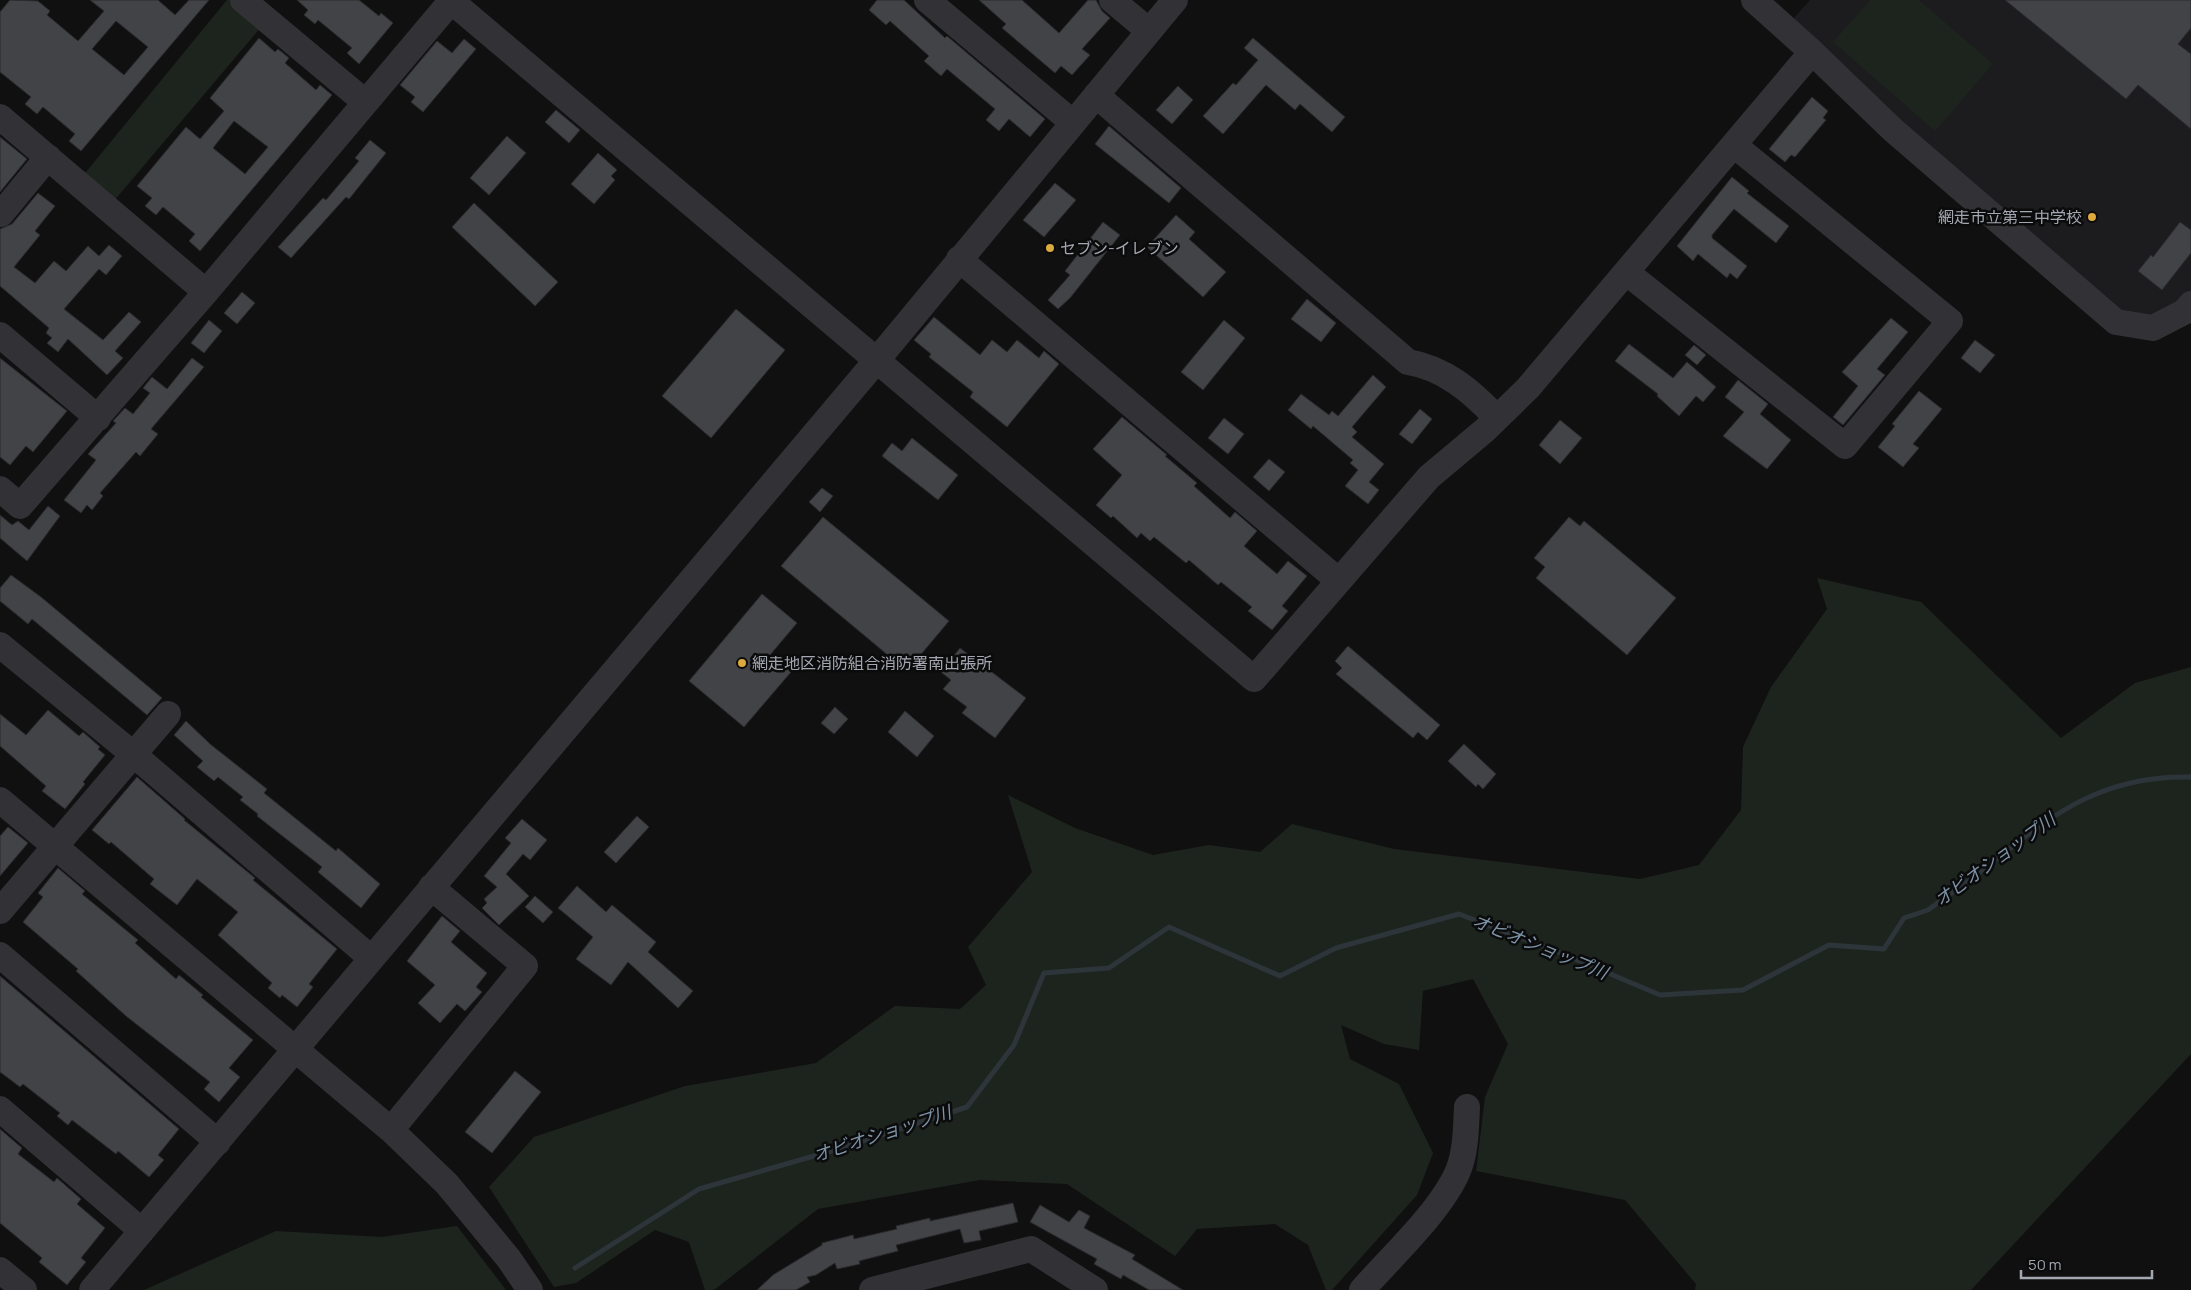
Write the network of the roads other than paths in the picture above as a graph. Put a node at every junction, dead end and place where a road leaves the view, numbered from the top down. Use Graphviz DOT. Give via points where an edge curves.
graph roads {
  1 [pos="243,0"];
  2 [pos="451,0"];
  3 [pos="927,0"];
  4 [pos="1112,0"];
  5 [pos="1175,0"];
  6 [pos="1754,0"];
  7 [pos="1149,31"];
  8 [pos="1812,52"];
  9 [pos="1096,94"];
  10 [pos="365,102"];
  11 [pos="1072,122"];
  12 [pos="4,129"];
  13 [pos="1734,145"];
  14 [pos="48,158"];
  15 [pos="1,214"];
  16 [pos="959,260"];
  17 [pos="1626,272"];
  18 [pos="206,292"];
  19 [pos="2191,304"];
  20 [pos="0,335"];
  21 [pos="876,360"];
  22 [pos="98,418"];
  23 [pos="1497,418"];
  24 [pos="0,489"];
  25 [pos="1339,581"];
  26 [pos="0,645"];
  27 [pos="168,714"];
  28 [pos="133,754"];
  29 [pos="0,800"];
  30 [pos="55,846"];
  31 [pos="431,887"];
  32 [pos="0,911"];
  33 [pos="0,955"];
  34 [pos="371,958"];
  35 [pos="295,1051"];
  36 [pos="1467,1107"];
  37 [pos="0,1109"];
  38 [pos="391,1130"];
  39 [pos="218,1142"];
  40 [pos="142,1231"];
  41 [pos="0,1270"];
  42 [pos="24,1290"];
  43 [pos="92,1290"];
  44 [pos="530,1290"];
  45 [pos="872,1290"];
  46 [pos="1094,1290"];
  47 [pos="1362,1290"];
  1 -- 10 [label="street"];
  2 -- 10 [label="street"];
  2 -- 21 [label="street"];
  3 -- 11 [label="street"];
  4 -- 7 [label="street"];
  5 -- 7 [label="street"];
  6 -- 8 [label="street"];
  7 -- 9 [label="street"];
  8 -- 13 [label="street"];
  8 -- 19 [label="street" via="1893,130 2116,322 2153,328 2184,312"];
  9 -- 11 [label="street"];
  9 -- 23 [label="street" via="1408,362 1429,366 1446,375 1472,392"];
  10 -- 18 [label="street"];
  11 -- 16 [label="street"];
  12 -- 14 [label="street"];
  13 -- 17 [label="street"];
  13 -- 17 [label="street" via="1950,321 1845,446"];
  14 -- 15 [label="street"];
  14 -- 18 [label="street"];
  16 -- 21 [label="street"];
  16 -- 25 [label="street"];
  17 -- 23 [label="street" via="1528,388"];
  18 -- 22 [label="street"];
  20 -- 22 [label="street"];
  21 -- 25 [label="street" via="1254,679"];
  21 -- 31 [label="street"];
  22 -- 24 [label="street" via="20,506"];
  23 -- 25 [label="street" via="1429,477"];
  26 -- 28 [label="street"];
  27 -- 28 [label="street"];
  28 -- 30 [label="street"];
  28 -- 34 [label="street"];
  29 -- 30 [label="street"];
  30 -- 32 [label="street"];
  30 -- 35 [label="street"];
  31 -- 34 [label="street"];
  31 -- 38 [label="street" via="525,966"];
  33 -- 39 [label="street"];
  34 -- 35 [label="street"];
  35 -- 38 [label="street"];
  35 -- 39 [label="street"];
  36 -- 47 [label="street" via="1458,1171 1432,1213"];
  37 -- 40 [label="street"];
  38 -- 44 [label="street" via="447,1184"];
  39 -- 40 [label="street"];
  40 -- 43 [label="street"];
  41 -- 42 [label="street"];
  45 -- 46 [label="street" via="1031,1249"];
}
